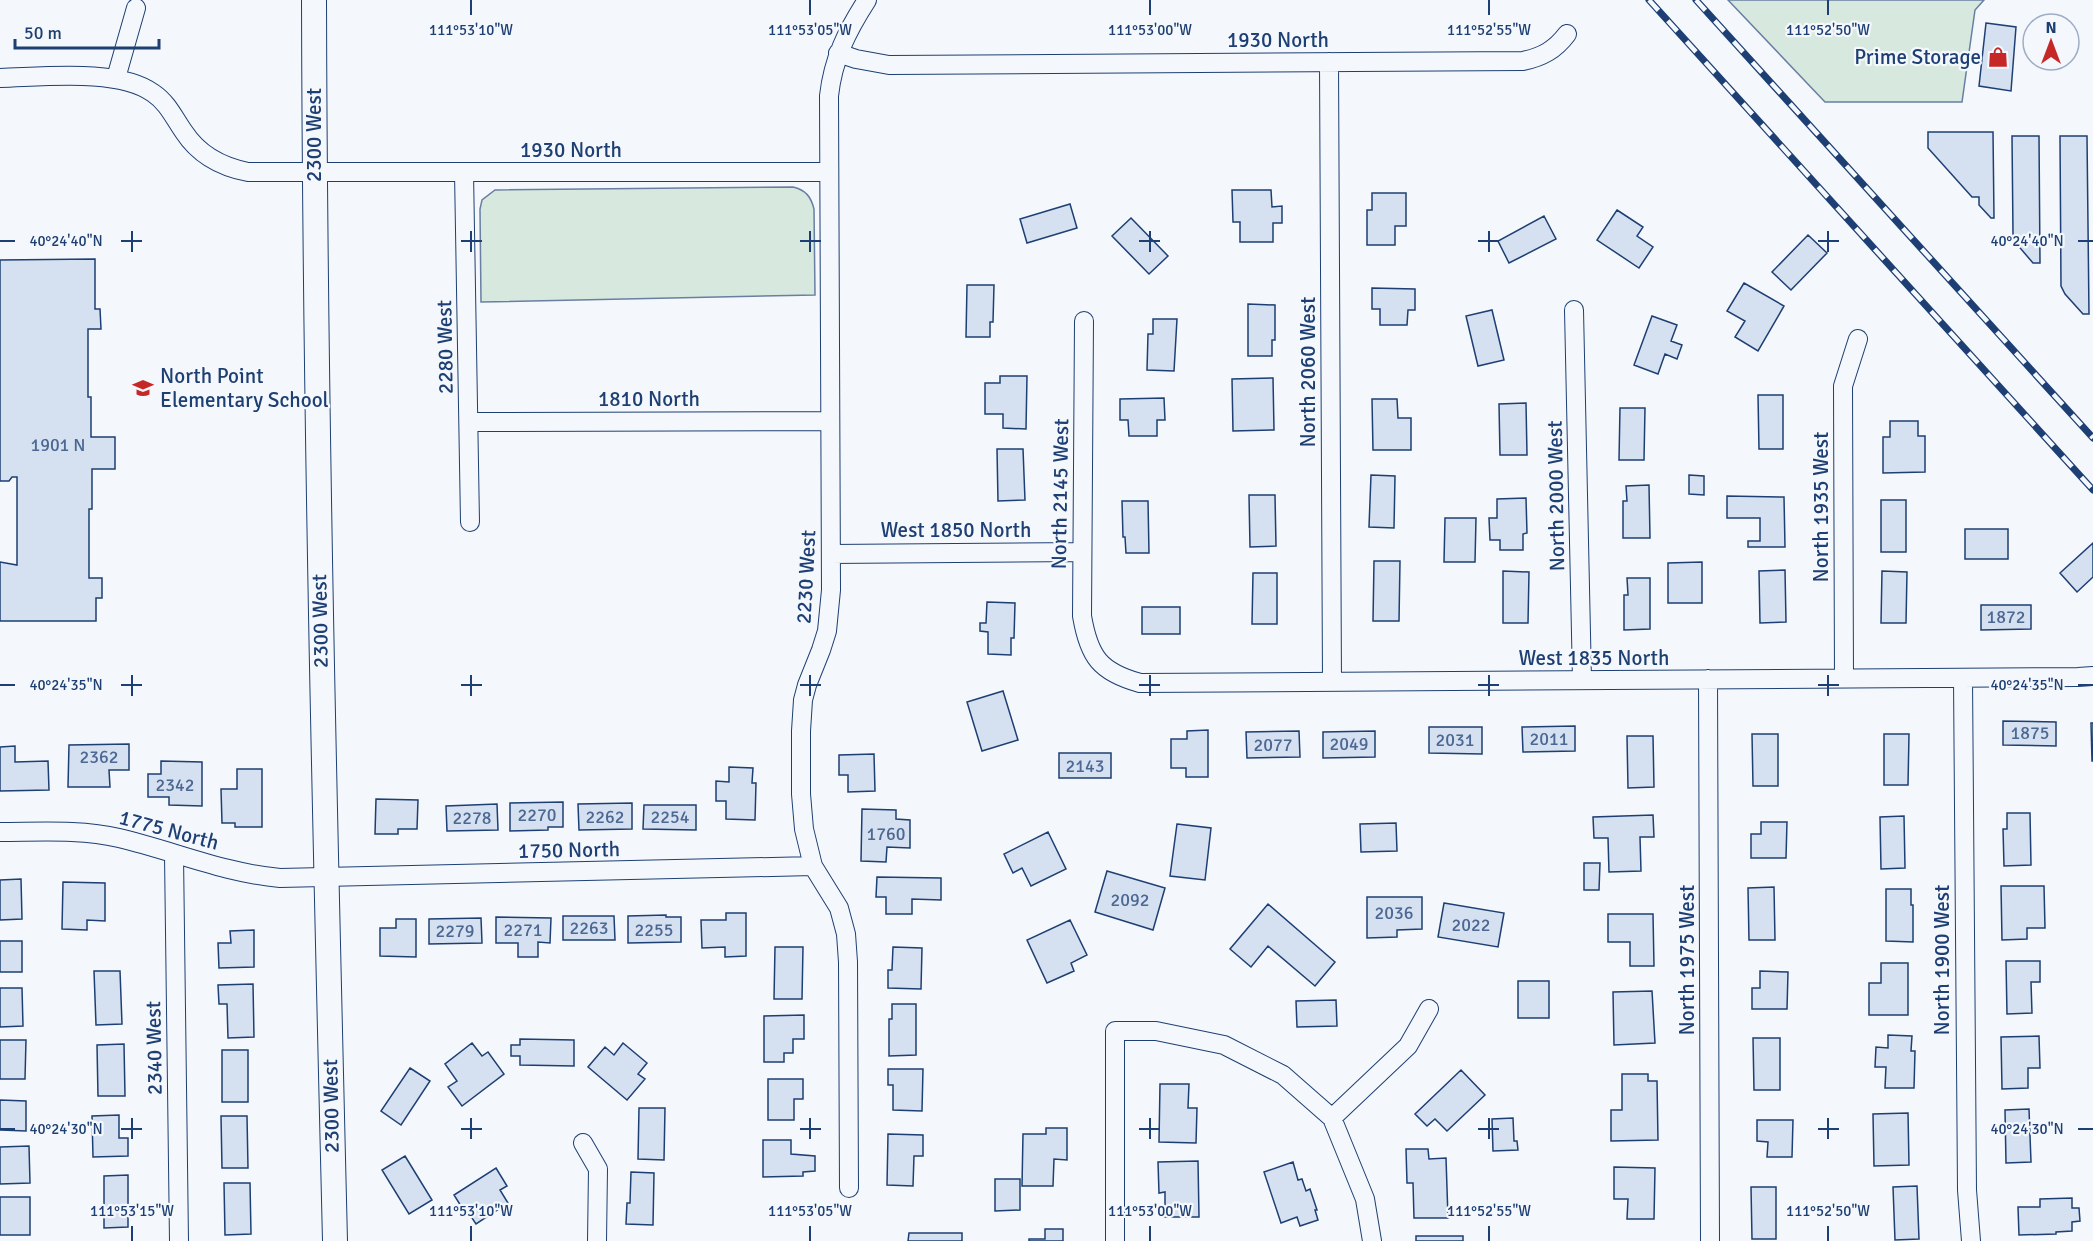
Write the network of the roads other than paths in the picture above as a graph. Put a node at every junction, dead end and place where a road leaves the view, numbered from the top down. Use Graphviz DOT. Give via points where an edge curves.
graph roads {
  1 [pos="314,0"];
  2 [pos="867,0"];
  3 [pos="136,8"];
  4 [pos="1567,34"];
  5 [pos="838,53"];
  6 [pos="1329,62"];
  7 [pos="0,78"];
  8 [pos="117,78"];
  9 [pos="314,171"];
  10 [pos="464,172"];
  11 [pos="829,172"];
  12 [pos="1574,310"];
  13 [pos="1084,321"];
  14 [pos="1858,339"];
  15 [pos="830,421"];
  16 [pos="469,422"];
  17 [pos="470,522"];
  18 [pos="1082,552"];
  19 [pos="831,554"];
  20 [pos="1099,664"];
  21 [pos="2093,676"];
  22 [pos="1844,678"];
  23 [pos="1963,678"];
  24 [pos="1708,679"];
  25 [pos="1582,680"];
  26 [pos="1332,682"];
  27 [pos="0,832"];
  28 [pos="174,855"];
  29 [pos="813,866"];
  30 [pos="326,878"];
  31 [pos="1429,1009"];
  32 [pos="1332,1118"];
  33 [pos="583,1143"];
  34 [pos="849,1188"];
  35 [pos="179,1241"];
  36 [pos="335,1241"];
  37 [pos="597,1241"];
  38 [pos="1115,1241"];
  39 [pos="1372,1241"];
  40 [pos="1710,1241"];
  41 [pos="1971,1241"];
  1 -- 9 [label="main road, 2300 West"];
  2 -- 5 [label="street, 2230 West"];
  3 -- 8 [label="street"];
  4 -- 6 [label="street, 1930 North" via="1545,54 1523,61"];
  5 -- 6 [label="street, 1930 North" via="889,64"];
  5 -- 11 [label="street, 2230 West" via="829,96"];
  6 -- 26 [label="street, North 2060 West"];
  7 -- 8 [label="street"];
  8 -- 9 [label="street, 1930 North" via="153,92 193,144 224,166 248,172"];
  9 -- 10 [label="street, 1930 North"];
  9 -- 30 [label="main road, 2300 West"];
  10 -- 11 [label="street, 1930 North"];
  10 -- 16 [label="street, 2280 West"];
  11 -- 15 [label="street, 2230 West"];
  12 -- 25 [label="street, North 2000 West"];
  13 -- 18 [label="street, North 2145 West"];
  14 -- 22 [label="street, North 1935 West" via="1843,386"];
  15 -- 16 [label="street, 1810 North"];
  15 -- 19 [label="street, 2230 West"];
  16 -- 17 [label="street, 2280 West"];
  18 -- 19 [label="street, West 1850 North"];
  18 -- 20 [label="street, North 2145 West" via="1082,616 1085,635"];
  19 -- 29 [label="street, 2230 West" via="831,610 801,716 802,805"];
  20 -- 26 [label="street, West 1835 North" via="1140,683"];
  21 -- 23 [label="street, West 1835 North"];
  22 -- 23 [label="street, West 1835 North"];
  22 -- 24 [label="street, West 1835 North"];
  23 -- 41 [label="street, North 1900 West" via="1966,1190"];
  24 -- 25 [label="street, West 1835 North"];
  24 -- 40 [label="street, North 1975 West"];
  25 -- 26 [label="street, West 1835 North"];
  27 -- 28 [label="street, 1775 North" via="70,831 118,838"];
  28 -- 30 [label="street, 1775 North" via="255,876"];
  28 -- 35 [label="street, 2340 West"];
  29 -- 30 [label="street, 1750 North"];
  29 -- 34 [label="street, 2230 West" via="839,908 846,934"];
  30 -- 36 [label="main road, 2300 West"];
  31 -- 32 [label="street" via="1408,1046"];
  32 -- 38 [label="street" via="1283,1075 1224,1045 1156,1031 1115,1031"];
  32 -- 39 [label="street" via="1365,1199"];
  33 -- 37 [label="street" via="598,1169"];
}
